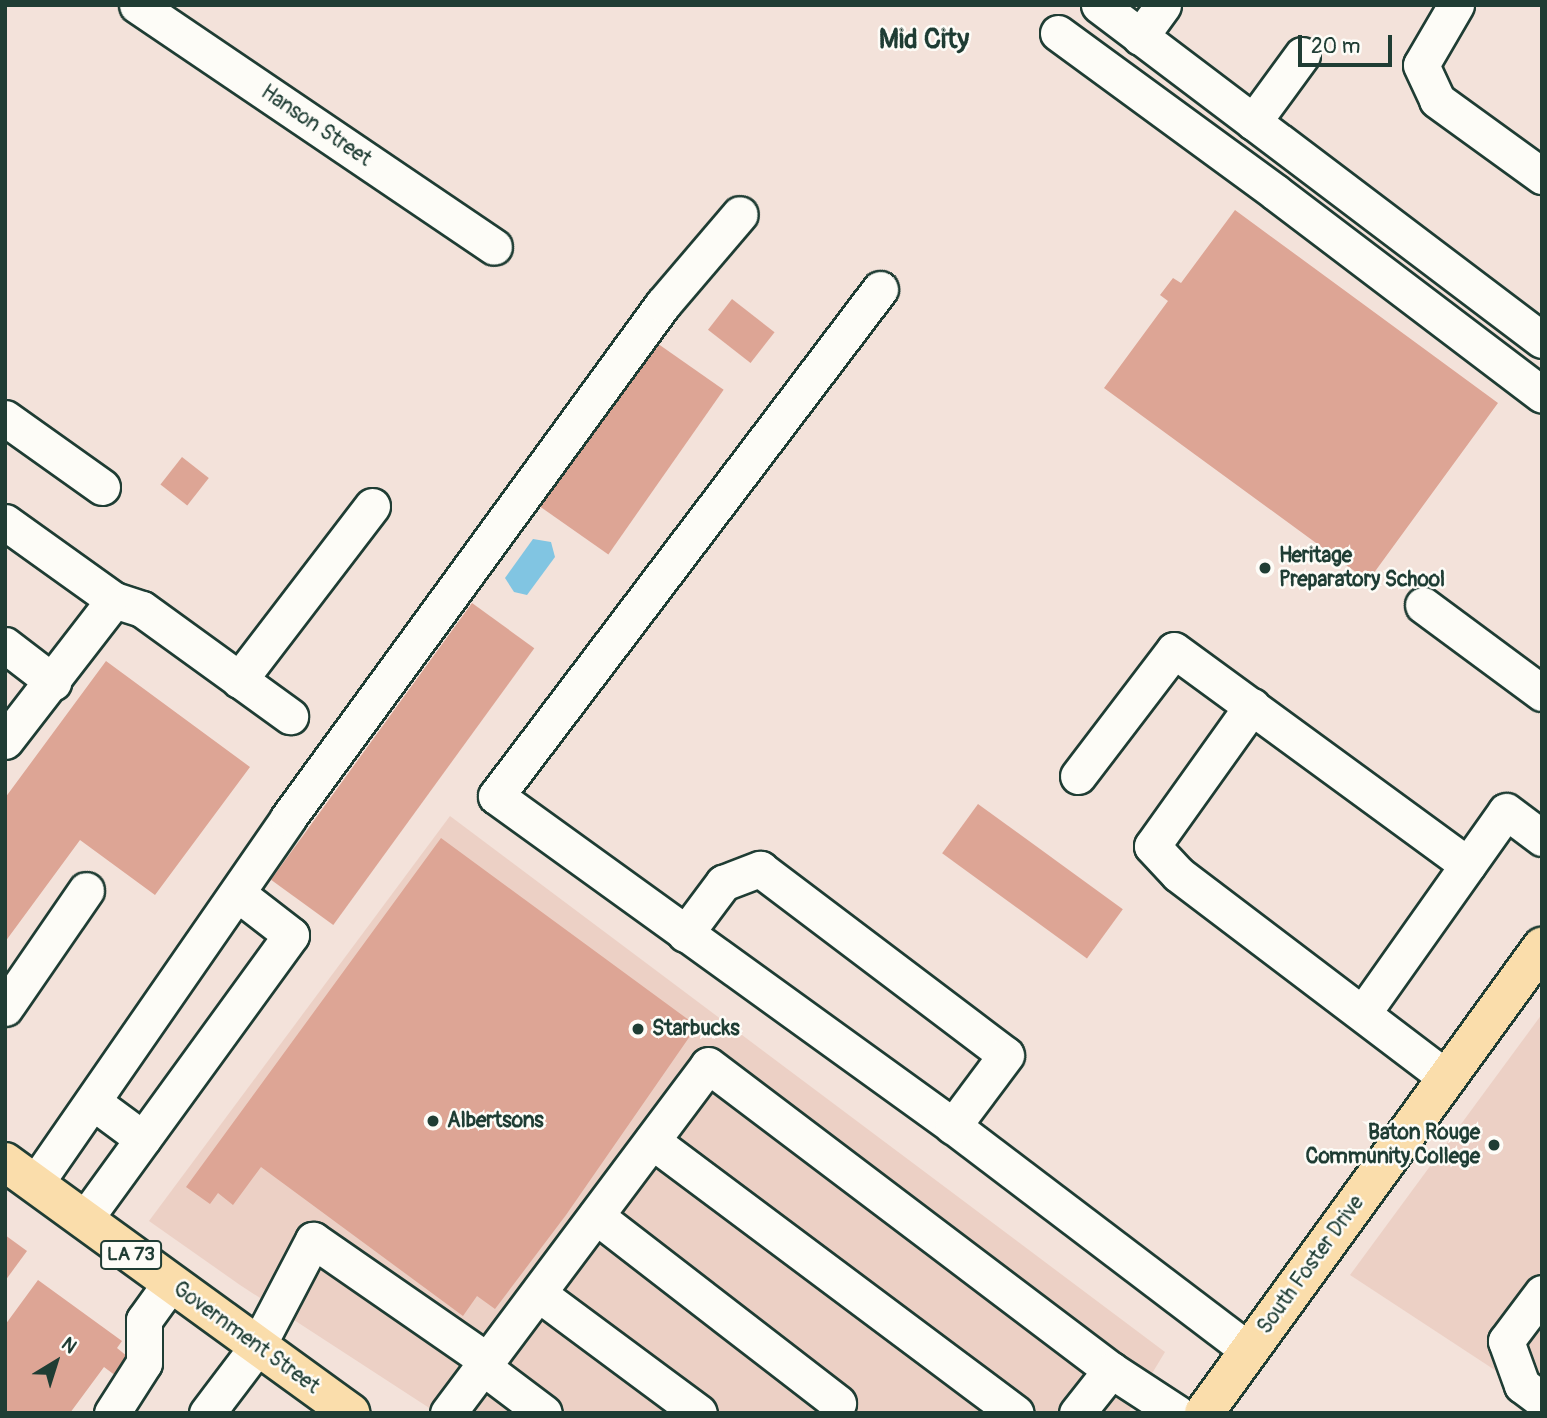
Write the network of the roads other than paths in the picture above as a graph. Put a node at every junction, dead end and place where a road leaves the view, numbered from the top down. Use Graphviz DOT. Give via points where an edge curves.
graph roads {
  1 [pos="137,5"];
  2 [pos="1098,5"];
  3 [pos="1163,5"];
  4 [pos="1455,5"];
  5 [pos="1058,33"];
  6 [pos="1140,37"];
  7 [pos="1302,55"];
  8 [pos="1253,122"];
  9 [pos="1542,176"];
  10 [pos="740,214"];
  11 [pos="494,247"];
  12 [pos="880,289"];
  13 [pos="1542,340"];
  14 [pos="1542,395"];
  15 [pos="5,418"];
  16 [pos="102,487"];
  17 [pos="372,506"];
  18 [pos="5,522"];
  19 [pos="114,600"];
  20 [pos="1423,605"];
  21 [pos="5,645"];
  22 [pos="239,680"];
  23 [pos="53,682"];
  24 [pos="1542,693"];
  25 [pos="1252,705"];
  26 [pos="290,716"];
  27 [pos="5,741"];
  28 [pos="1078,776"];
  29 [pos="1542,838"];
  30 [pos="1468,865"];
  31 [pos="86,890"];
  32 [pos="238,894"];
  33 [pos="685,934"];
  34 [pos="1542,947"];
  35 [pos="5,1008"];
  36 [pos="1363,1013"];
  37 [pos="1447,1078"];
  38 [pos="93,1102"];
  39 [pos="953,1126"];
  40 [pos="143,1139"];
  41 [pos="652,1141"];
  42 [pos="20,1173"];
  43 [pos="596,1216"];
  44 [pos="84,1220"];
  45 [pos="170,1284"];
  46 [pos="1542,1293"];
  47 [pos="539,1294"];
  48 [pos="257,1347"];
  49 [pos="1249,1351"];
  50 [pos="486,1364"];
  51 [pos="1111,1370"];
  52 [pos="1542,1401"];
  53 [pos="840,1410"];
  54 [pos="112,1413"];
  55 [pos="207,1413"];
  56 [pos="351,1413"];
  57 [pos="448,1413"];
  58 [pos="544,1413"];
  59 [pos="699,1413"];
  60 [pos="1015,1413"];
  61 [pos="1077,1413"];
  62 [pos="1177,1413"];
  63 [pos="1204,1413"];
  1 -- 11 [label="street, Hanson Street"];
  2 -- 6 [label="street"];
  3 -- 6 [label="street"];
  4 -- 9 [label="street" via="1421,65 1437,100"];
  5 -- 14 [label="street"];
  6 -- 8 [label="street"];
  7 -- 8 [label="street"];
  8 -- 13 [label="street"];
  10 -- 32 [label="street" via="654,315 296,807"];
  12 -- 33 [label="street" via="496,796"];
  15 -- 16 [label="street"];
  17 -- 22 [label="street"];
  18 -- 19 [label="street"];
  19 -- 22 [label="street" via="142,609"];
  19 -- 23 [label="street"];
  20 -- 24 [label="street"];
  21 -- 23 [label="street"];
  22 -- 26 [label="street"];
  23 -- 27 [label="street"];
  25 -- 28 [label="street" via="1174,650"];
  25 -- 30 [label="street"];
  25 -- 36 [label="street" via="1153,846 1178,874"];
  29 -- 30 [label="street" via="1506,811"];
  30 -- 36 [label="street"];
  31 -- 35 [label="street"];
  32 -- 38 [label="street"];
  32 -- 40 [label="street" via="291,935"];
  33 -- 39 [label="street"];
  33 -- 39 [label="street" via="723,883 760,869 1006,1055"];
  34 -- 37 [label="main road, South Foster Drive"];
  36 -- 37 [label="street"];
  37 -- 49 [label="main road, South Foster Drive"];
  38 -- 40 [label="street"];
  38 -- 42 [label="street"];
  39 -- 49 [label="street"];
  40 -- 44 [label="street"];
  41 -- 43 [label="street"];
  41 -- 51 [label="street" via="708,1065"];
  41 -- 60 [label="street"];
  42 -- 44 [label="main road, Government Street / LA 73"];
  43 -- 47 [label="street"];
  43 -- 53 [label="street"];
  44 -- 45 [label="main road, Government Street / LA 73"];
  45 -- 48 [label="main road, Government Street / LA 73"];
  45 -- 54 [label="street" via="144,1320 144,1363"];
  46 -- 52 [label="street" via="1506,1341 1522,1385"];
  47 -- 50 [label="street"];
  47 -- 59 [label="street"];
  48 -- 50 [label="street" via="313,1240"];
  48 -- 55 [label="street"];
  48 -- 56 [label="main road, Government Street / LA 73"];
  49 -- 63 [label="main road, South Foster Drive"];
  50 -- 57 [label="street"];
  50 -- 58 [label="street"];
  51 -- 61 [label="street"];
  51 -- 62 [label="street"];
}
